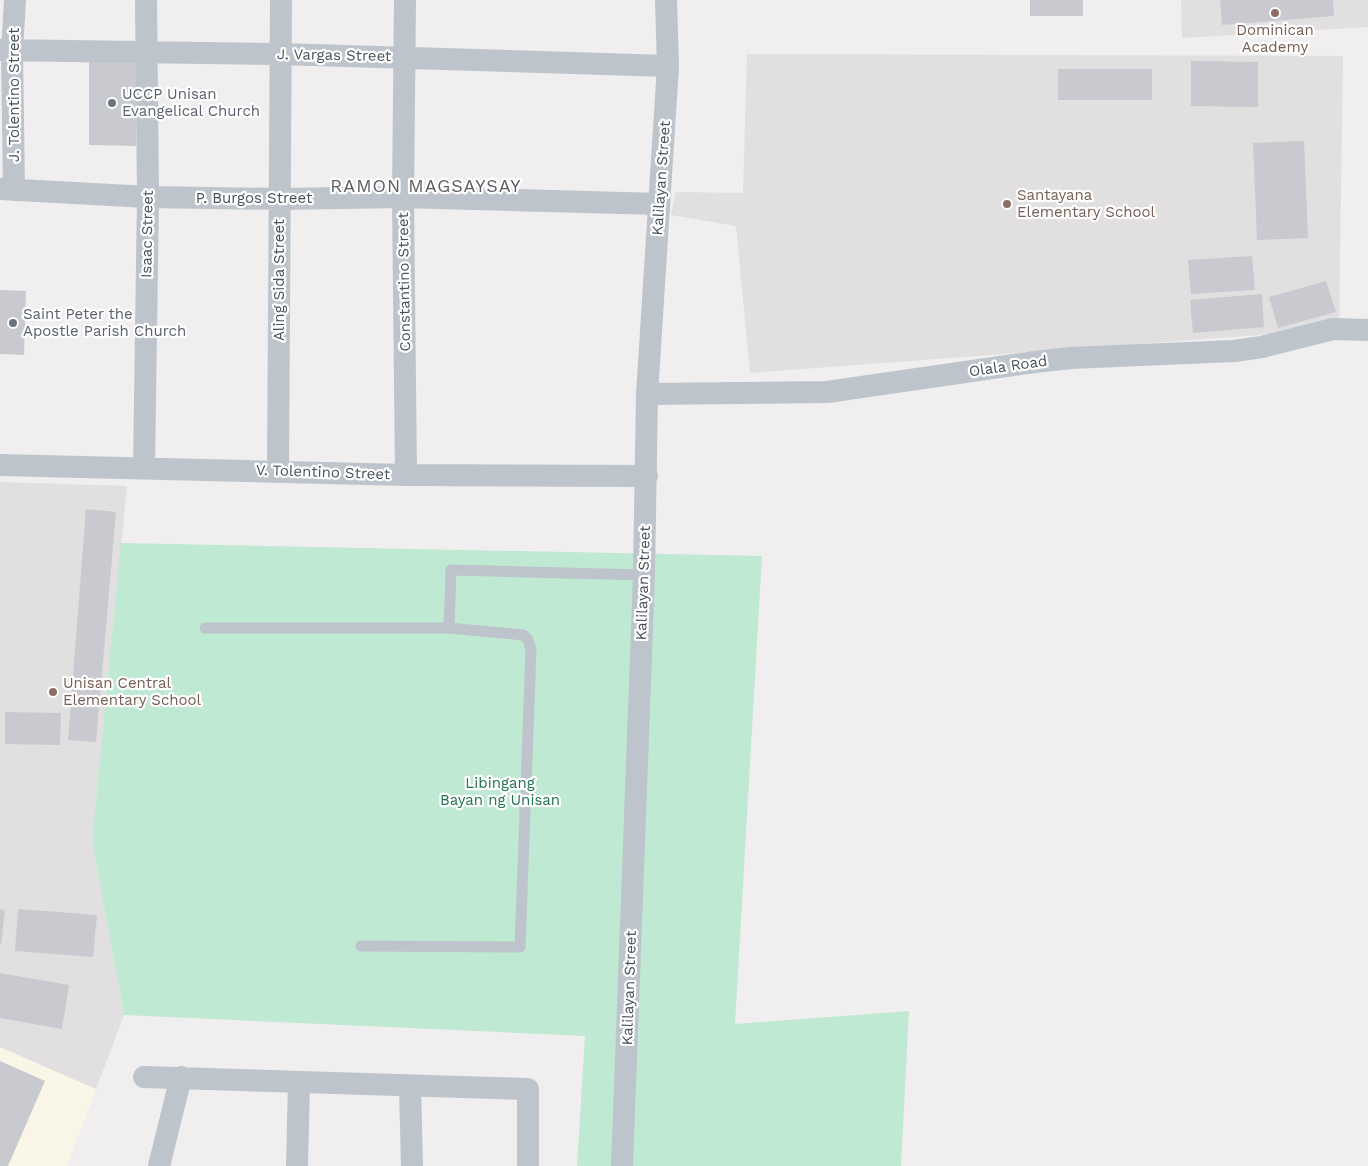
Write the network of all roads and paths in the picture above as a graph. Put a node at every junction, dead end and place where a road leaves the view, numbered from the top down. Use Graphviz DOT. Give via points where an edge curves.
graph roads {
  1 [pos="15,0"];
  2 [pos="146,0"];
  3 [pos="281,0"];
  4 [pos="405,0"];
  5 [pos="666,0"];
  6 [pos="6,51"];
  7 [pos="146,53"];
  8 [pos="280,54"];
  9 [pos="404,57"];
  10 [pos="668,66"];
  11 [pos="7,189"];
  12 [pos="148,197"];
  13 [pos="403,197"];
  14 [pos="280,200"];
  15 [pos="659,204"];
  16 [pos="1368,330"];
  17 [pos="647,394"];
  18 [pos="0,465"];
  19 [pos="144,468"];
  20 [pos="278,471"];
  21 [pos="406,475"];
  22 [pos="647,476"];
  23 [pos="644,575"];
  24 [pos="205,628"];
  25 [pos="449,628"];
  26 [pos="361,946"];
  27 [pos="144,1077"];
  28 [pos="181,1077"];
  29 [pos="299,1082"];
  30 [pos="410,1087"];
  31 [pos="159,1166"];
  32 [pos="297,1166"];
  33 [pos="412,1166"];
  34 [pos="528,1166"];
  35 [pos="622,1166"];
  1 -- 6 [label="street, J. Tolentino Street"];
  2 -- 7 [label="street, Isaac Street"];
  3 -- 8 [label="street, Aling Sida Street"];
  4 -- 9 [label="street, Constantino Street"];
  5 -- 10 [label="street, Kalilayan Street"];
  6 -- 7 [label="street, J. Vargas Street"];
  6 -- 11 [label="street, J. Tolentino Street"];
  7 -- 8 [label="street, J. Vargas Street"];
  7 -- 12 [label="street, Isaac Street"];
  8 -- 9 [label="street, J. Vargas Street"];
  8 -- 14 [label="street, Aling Sida Street"];
  9 -- 10 [label="street, J. Vargas Street"];
  9 -- 13 [label="street, Constantino Street"];
  10 -- 15 [label="street, Kalilayan Street"];
  11 -- 12 [label="street, P. Burgos Street"];
  12 -- 14 [label="street, P. Burgos Street"];
  12 -- 19 [label="street, Isaac Street"];
  13 -- 14 [label="street, P. Burgos Street"];
  13 -- 15 [label="street, P. Burgos Street"];
  13 -- 21 [label="street, Constantino Street"];
  14 -- 20 [label="street, Aling Sida Street"];
  15 -- 17 [label="street, Kalilayan Street"];
  16 -- 17 [label="street, Olala Road" via="1333,329 1234,351 1035,362 827,392"];
  17 -- 22 [label="street, Kalilayan Street"];
  18 -- 19 [label="street, V. Tolentino Street"];
  19 -- 20 [label="street, V. Tolentino Street"];
  20 -- 21 [label="street, V. Tolentino Street"];
  21 -- 22 [label="street, V. Tolentino Street"];
  22 -- 23 [label="street, Kalilayan Street"];
  23 -- 25 [label="lane" via="451,570"];
  23 -- 35 [label="street, Kalilayan Street"];
  24 -- 25 [label="lane"];
  25 -- 26 [label="lane" via="523,635 531,649 520,947"];
  27 -- 28 [label="street"];
  28 -- 29 [label="street"];
  28 -- 31 [label="street"];
  29 -- 30 [label="street"];
  29 -- 32 [label="street"];
  30 -- 33 [label="street"];
  30 -- 34 [label="street" via="528,1089"];
}
